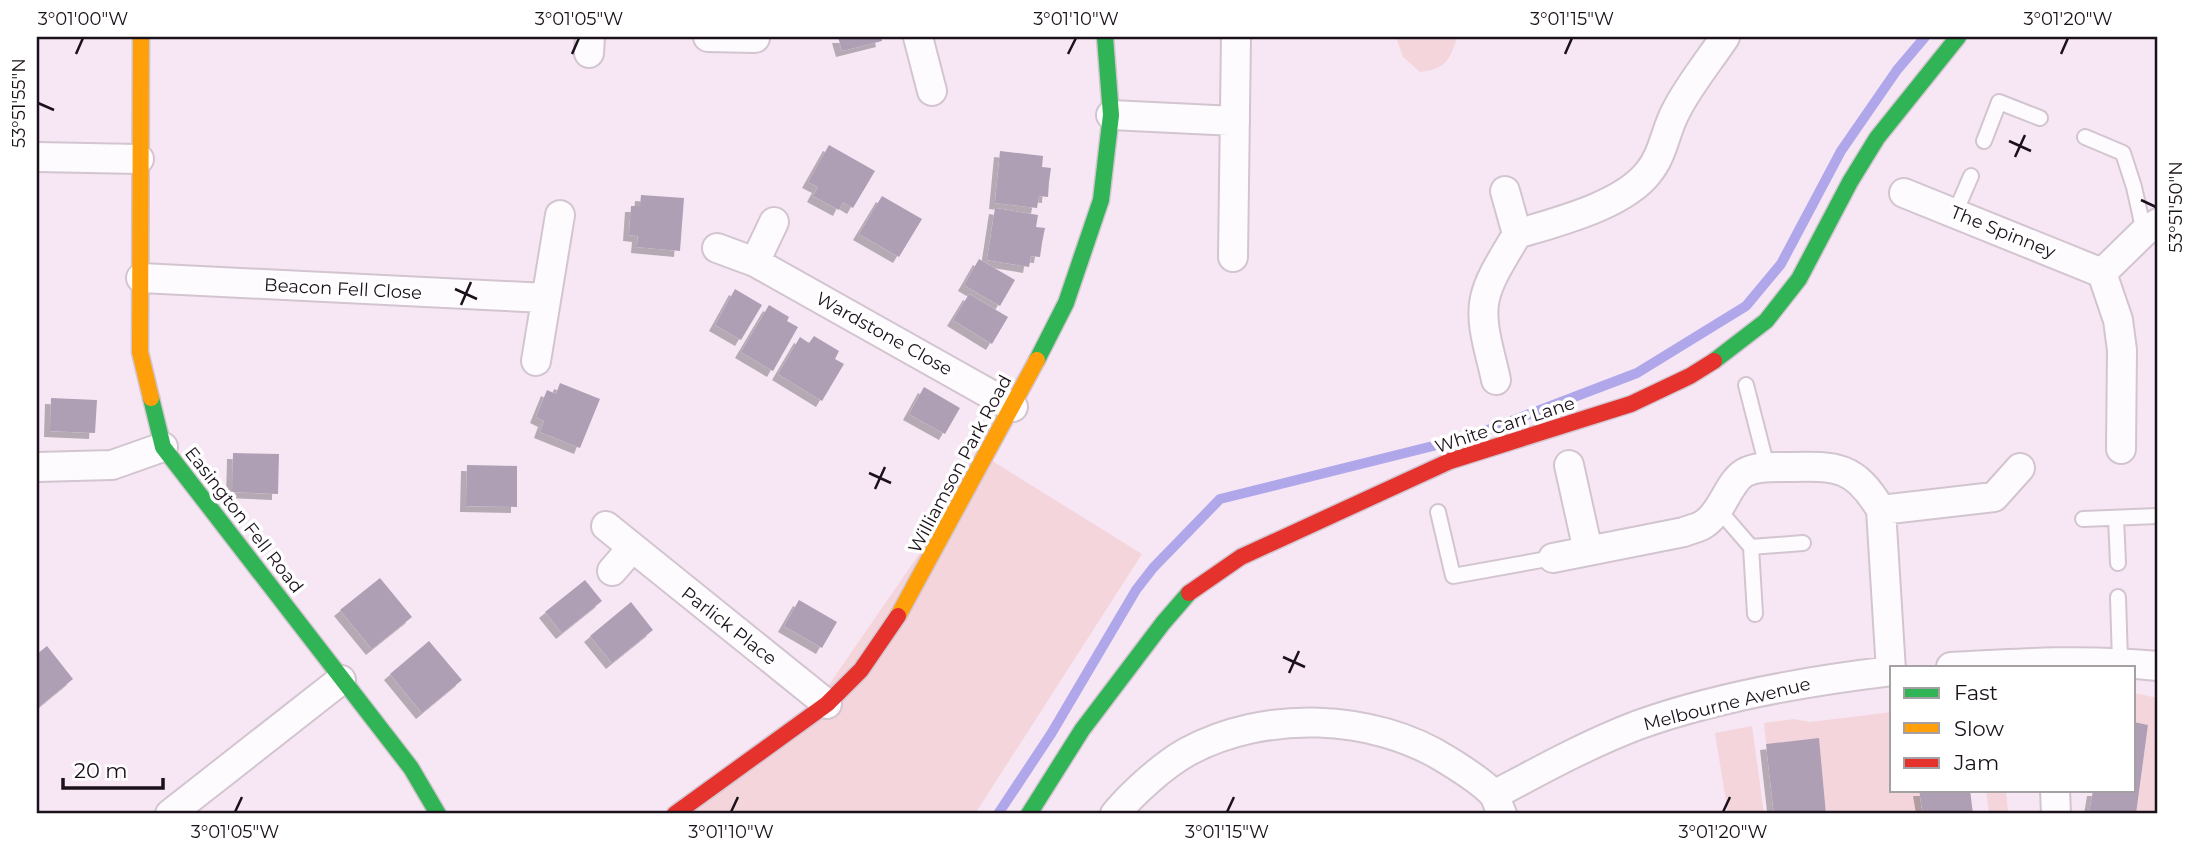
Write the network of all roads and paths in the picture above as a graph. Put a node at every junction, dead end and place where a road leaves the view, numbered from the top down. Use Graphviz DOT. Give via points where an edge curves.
graph roads {
  1 [pos="141,37"];
  2 [pos="708,37"];
  3 [pos="918,37"];
  4 [pos="1105,37"];
  5 [pos="1236,37"];
  6 [pos="1725,37"];
  7 [pos="1958,37"];
  8 [pos="755,38"];
  9 [pos="932,91"];
  10 [pos="1111,115"];
  11 [pos="2040,118"];
  12 [pos="1235,121"];
  13 [pos="2085,137"];
  14 [pos="1984,141"];
  15 [pos="37,158"];
  16 [pos="139,159"];
  17 [pos="1971,176"];
  18 [pos="1505,191"];
  19 [pos="1904,193"];
  20 [pos="1955,213"];
  21 [pos="559,215"];
  22 [pos="774,222"];
  23 [pos="2151,228"];
  24 [pos="1517,234"];
  25 [pos="718,248"];
  26 [pos="1233,257"];
  27 [pos="755,262"];
  28 [pos="2102,273"];
  29 [pos="141,278"];
  30 [pos="546,298"];
  31 [pos="536,361"];
  32 [pos="1496,380"];
  33 [pos="1746,385"];
  34 [pos="1013,407"];
  35 [pos="163,447"];
  36 [pos="2122,449"];
  37 [pos="1569,464"];
  38 [pos="37,467"];
  39 [pos="1767,467"];
  40 [pos="2020,468"];
  41 [pos="1718,509"];
  42 [pos="1881,510"];
  43 [pos="1438,512"];
  44 [pos="2158,516"];
  45 [pos="2116,518"];
  46 [pos="2083,519"];
  47 [pos="606,526"];
  48 [pos="1803,543"];
  49 [pos="1751,547"];
  50 [pos="631,549"];
  51 [pos="1588,551"];
  52 [pos="1553,558"];
  53 [pos="2118,563"];
  54 [pos="612,571"];
  55 [pos="2119,597"];
  56 [pos="1755,614"];
  57 [pos="2120,662"];
  58 [pos="2050,664"];
  59 [pos="1892,666"];
  60 [pos="1984,666"];
  61 [pos="2158,666"];
  62 [pos="1890,671"];
  63 [pos="341,680"];
  64 [pos="827,704"];
  65 [pos="2055,792"];
  66 [pos="1498,805"];
  67 [pos="170,814"];
  68 [pos="438,814"];
  69 [pos="675,814"];
  70 [pos="1029,814"];
  71 [pos="1115,814"];
  72 [pos="2056,814"];
  1 -- 16 [label="street, Easington Fell Road"];
  2 -- 8 [label="street"];
  3 -- 9 [label="street"];
  4 -- 10 [label="street, Williamson Park Road"];
  5 -- 12 [label="street"];
  6 -- 24 [label="street" via="1675,111 1661,155 1647,175 1594,209"];
  7 -- 70 [label="street, White Carr Lane" via="1877,138 1799,279 1766,321 1690,376 1631,404 1450,461 1241,557 1187,595 1163,623 1083,730"];
  10 -- 12 [label="street"];
  10 -- 34 [label="street, Williamson Park Road" via="1101,200 1066,303"];
  11 -- 14 [label="lane" via="1999,102"];
  12 -- 26 [label="street"];
  13 -- 23 [label="lane" via="2123,153"];
  15 -- 16 [label="street"];
  16 -- 29 [label="street, Easington Fell Road"];
  17 -- 20 [label="lane"];
  18 -- 24 [label="street"];
  19 -- 20 [label="street, The Spinney"];
  20 -- 28 [label="street, The Spinney"];
  21 -- 30 [label="street"];
  22 -- 27 [label="street"];
  23 -- 28 [label="street"];
  24 -- 32 [label="street" via="1485,299 1484,320"];
  25 -- 27 [label="street, Wardstone Close"];
  27 -- 34 [label="street, Wardstone Close"];
  28 -- 36 [label="street" via="2119,320"];
  29 -- 30 [label="street, Beacon Fell Close"];
  29 -- 35 [label="street, Easington Fell Road" via="140,352"];
  30 -- 31 [label="street"];
  33 -- 39 [label="lane"];
  34 -- 64 [label="street, Williamson Park Road" via="884,639"];
  35 -- 38 [label="street" via="112,465"];
  35 -- 63 [label="street, Easington Fell Road"];
  37 -- 51 [label="street"];
  39 -- 41 [label="street" via="1743,474"];
  39 -- 42 [label="street" via="1833,466 1868,488"];
  40 -- 42 [label="street" via="1994,497"];
  41 -- 49 [label="lane"];
  41 -- 51 [label="street" via="1705,524 1684,531"];
  42 -- 59 [label="street"];
  43 -- 52 [label="lane" via="1454,576"];
  44 -- 45 [label="lane"];
  45 -- 46 [label="lane"];
  45 -- 53 [label="lane"];
  47 -- 50 [label="street, Parlick Place"];
  48 -- 49 [label="lane"];
  49 -- 56 [label="lane"];
  50 -- 54 [label="street"];
  50 -- 64 [label="street, Parlick Place"];
  51 -- 52 [label="street"];
  55 -- 57 [label="lane"];
  57 -- 58 [label="street"];
  57 -- 61 [label="street"];
  58 -- 60 [label="street"];
  62 -- 66 [label="street, Melbourne Avenue" via="1793,685 1638,725 1566,757"];
  63 -- 67 [label="street"];
  63 -- 68 [label="street, Easington Fell Road" via="411,768"];
  64 -- 69 [label="street, Williamson Park Road"];
  65 -- 72 [label="street"];
  66 -- 71 [label="street" via="1434,752 1360,727 1310,723 1231,734 1186,752"];
}
